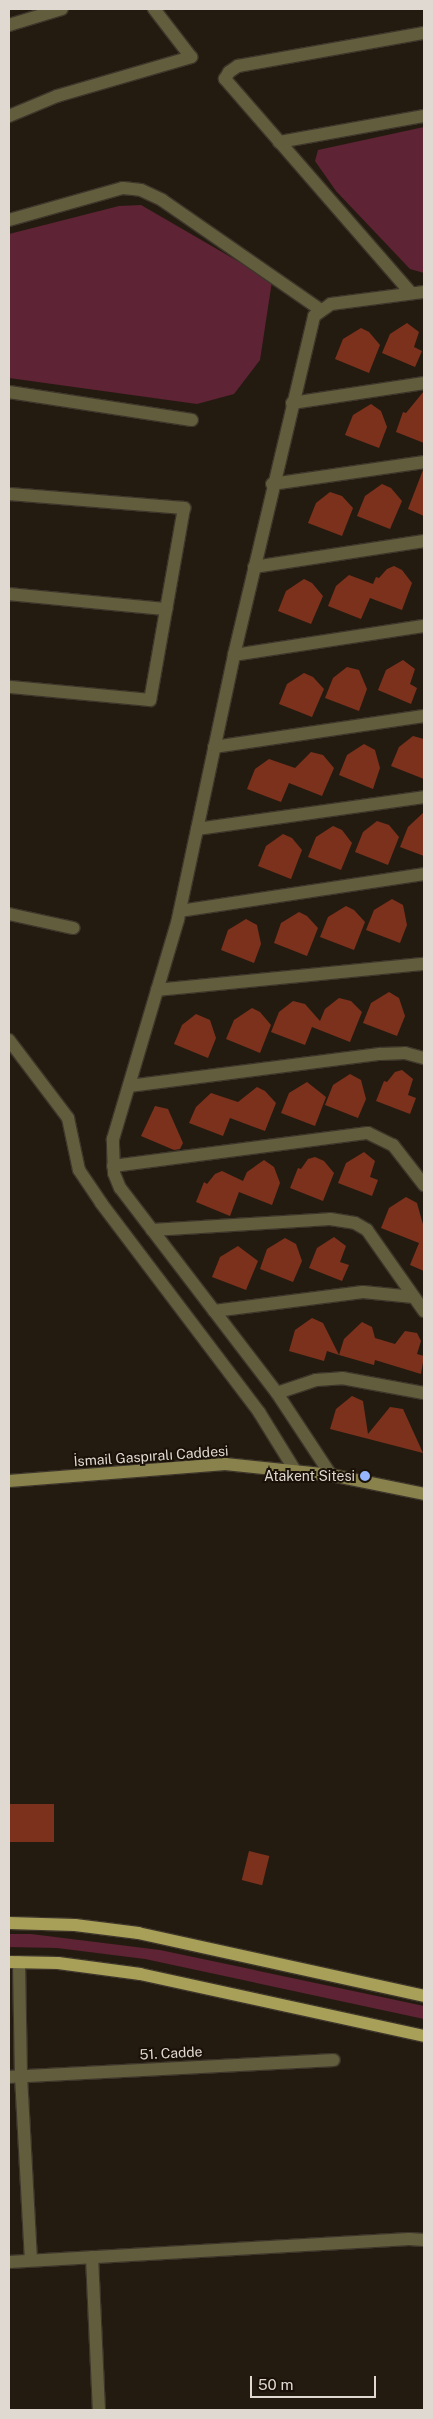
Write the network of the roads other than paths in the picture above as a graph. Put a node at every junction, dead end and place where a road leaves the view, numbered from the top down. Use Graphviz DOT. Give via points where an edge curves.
graph roads {
  1 [pos="62,9"];
  2 [pos="154,9"];
  3 [pos="9,25"];
  4 [pos="424,33"];
  5 [pos="9,116"];
  6 [pos="424,116"];
  7 [pos="279,142"];
  8 [pos="9,220"];
  9 [pos="418,293"];
  10 [pos="321,310"];
  11 [pos="424,383"];
  12 [pos="9,392"];
  13 [pos="292,402"];
  14 [pos="192,420"];
  15 [pos="424,462"];
  16 [pos="272,484"];
  17 [pos="9,494"];
  18 [pos="424,541"];
  19 [pos="254,567"];
  20 [pos="9,594"];
  21 [pos="166,609"];
  22 [pos="424,626"];
  23 [pos="234,655"];
  24 [pos="9,687"];
  25 [pos="424,716"];
  26 [pos="214,746"];
  27 [pos="424,798"];
  28 [pos="197,829"];
  29 [pos="424,874"];
  30 [pos="180,911"];
  31 [pos="9,914"];
  32 [pos="73,928"];
  33 [pos="424,964"];
  34 [pos="157,990"];
  35 [pos="9,1040"];
  36 [pos="424,1058"];
  37 [pos="129,1086"];
  38 [pos="113,1166"];
  39 [pos="424,1185"];
  40 [pos="152,1230"];
  41 [pos="414,1297"];
  42 [pos="214,1311"];
  43 [pos="424,1311"];
  44 [pos="277,1393"];
  45 [pos="424,1394"];
  46 [pos="296,1472"];
  47 [pos="331,1475"];
  48 [pos="9,1481"];
  49 [pos="424,1494"];
  50 [pos="9,1923"];
  51 [pos="14,1962"];
  52 [pos="424,1996"];
  53 [pos="424,2036"];
  54 [pos="334,2060"];
  55 [pos="15,2077"];
  56 [pos="424,2240"];
  57 [pos="92,2256"];
  58 [pos="31,2260"];
  59 [pos="9,2262"];
  60 [pos="99,2410"];
  1 -- 3 [label="street"];
  2 -- 5 [label="street" via="191,57 57,96"];
  4 -- 7 [label="street" via="238,66 229,72 225,79"];
  6 -- 7 [label="street"];
  7 -- 9 [label="street"];
  8 -- 10 [label="street" via="123,188 141,190 162,200"];
  9 -- 10 [label="street" via="331,304"];
  10 -- 13 [label="street" via="311,324"];
  11 -- 13 [label="street"];
  12 -- 14 [label="street"];
  13 -- 16 [label="street"];
  15 -- 16 [label="street"];
  16 -- 19 [label="street"];
  17 -- 21 [label="street" via="184,508"];
  18 -- 19 [label="street"];
  19 -- 23 [label="street"];
  20 -- 21 [label="street"];
  21 -- 24 [label="street" via="150,700"];
  22 -- 23 [label="street"];
  23 -- 26 [label="street"];
  25 -- 26 [label="street"];
  26 -- 28 [label="street"];
  27 -- 28 [label="street"];
  28 -- 30 [label="street"];
  29 -- 30 [label="street"];
  30 -- 34 [label="street"];
  31 -- 32 [label="street"];
  33 -- 34 [label="street"];
  34 -- 37 [label="street"];
  35 -- 46 [label="street" via="68,1118 79,1170 259,1412"];
  36 -- 37 [label="street" via="405,1053 380,1054"];
  37 -- 38 [label="street" via="113,1140"];
  38 -- 39 [label="street" via="368,1133 394,1145"];
  38 -- 40 [label="street" via="120,1188"];
  40 -- 41 [label="street" via="343,1220 367,1230"];
  40 -- 42 [label="street"];
  41 -- 42 [label="street" via="344,1293"];
  41 -- 43 [label="street"];
  42 -- 44 [label="street"];
  44 -- 45 [label="street" via="316,1380 342,1378"];
  44 -- 47 [label="street"];
  46 -- 47 [label="main road, İsmail Gaspıralı Caddesi"];
  46 -- 48 [label="main road, İsmail Gaspıralı Caddesi" via="225,1464"];
  47 -- 49 [label="main road, İsmail Gaspıralı Caddesi"];
  50 -- 52 [label="main road" via="75,1925 138,1933"];
  51 -- 53 [label="main road" via="140,1974"];
  51 -- 55 [label="street"];
  54 -- 55 [label="street, 51. Cadde"];
  55 -- 58 [label="street"];
  56 -- 57 [label="street"];
  57 -- 58 [label="street"];
  57 -- 60 [label="street"];
  58 -- 59 [label="street"];
}
